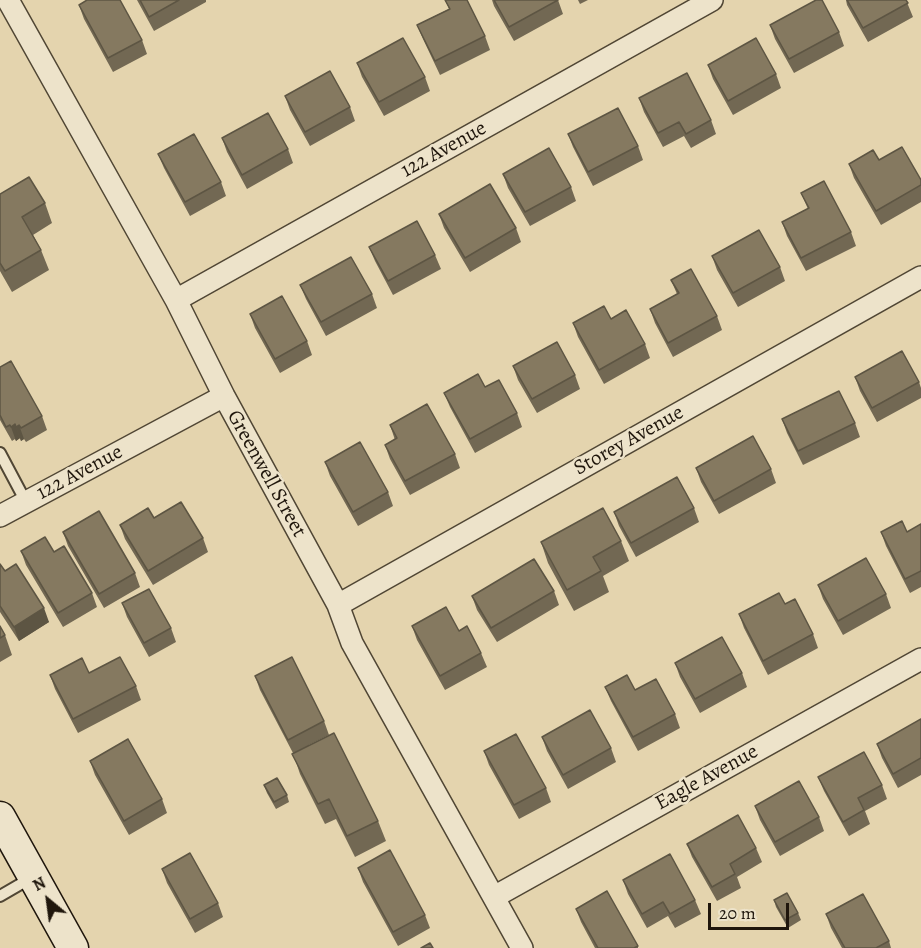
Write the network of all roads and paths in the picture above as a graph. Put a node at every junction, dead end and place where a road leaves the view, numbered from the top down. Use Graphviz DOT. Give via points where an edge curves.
graph roads {
  1 [pos="8,0"];
  2 [pos="712,0"];
  3 [pos="921,277"];
  4 [pos="176,300"];
  5 [pos="224,396"];
  6 [pos="0,453"];
  7 [pos="26,502"];
  8 [pos="0,516"];
  9 [pos="338,604"];
  10 [pos="921,659"];
  11 [pos="0,817"];
  12 [pos="34,877"];
  13 [pos="0,896"];
  14 [pos="494,897"];
  15 [pos="73,948"];
  16 [pos="522,948"];
  1 -- 4 [label="street, Greenwell Street"];
  2 -- 4 [label="street, 122 Avenue"];
  3 -- 9 [label="street, Storey Avenue"];
  4 -- 5 [label="street, Greenwell Street"];
  5 -- 7 [label="street, 122 Avenue"];
  5 -- 9 [label="street, Greenwell Street"];
  6 -- 7 [label="lane"];
  7 -- 8 [label="street, 122 Avenue"];
  9 -- 14 [label="street, Greenwell Street" via="352,643"];
  10 -- 14 [label="street, Eagle Avenue"];
  11 -- 12 [label="street"];
  12 -- 13 [label="lane"];
  12 -- 15 [label="street"];
  14 -- 16 [label="street, Greenwell Street"];
}
